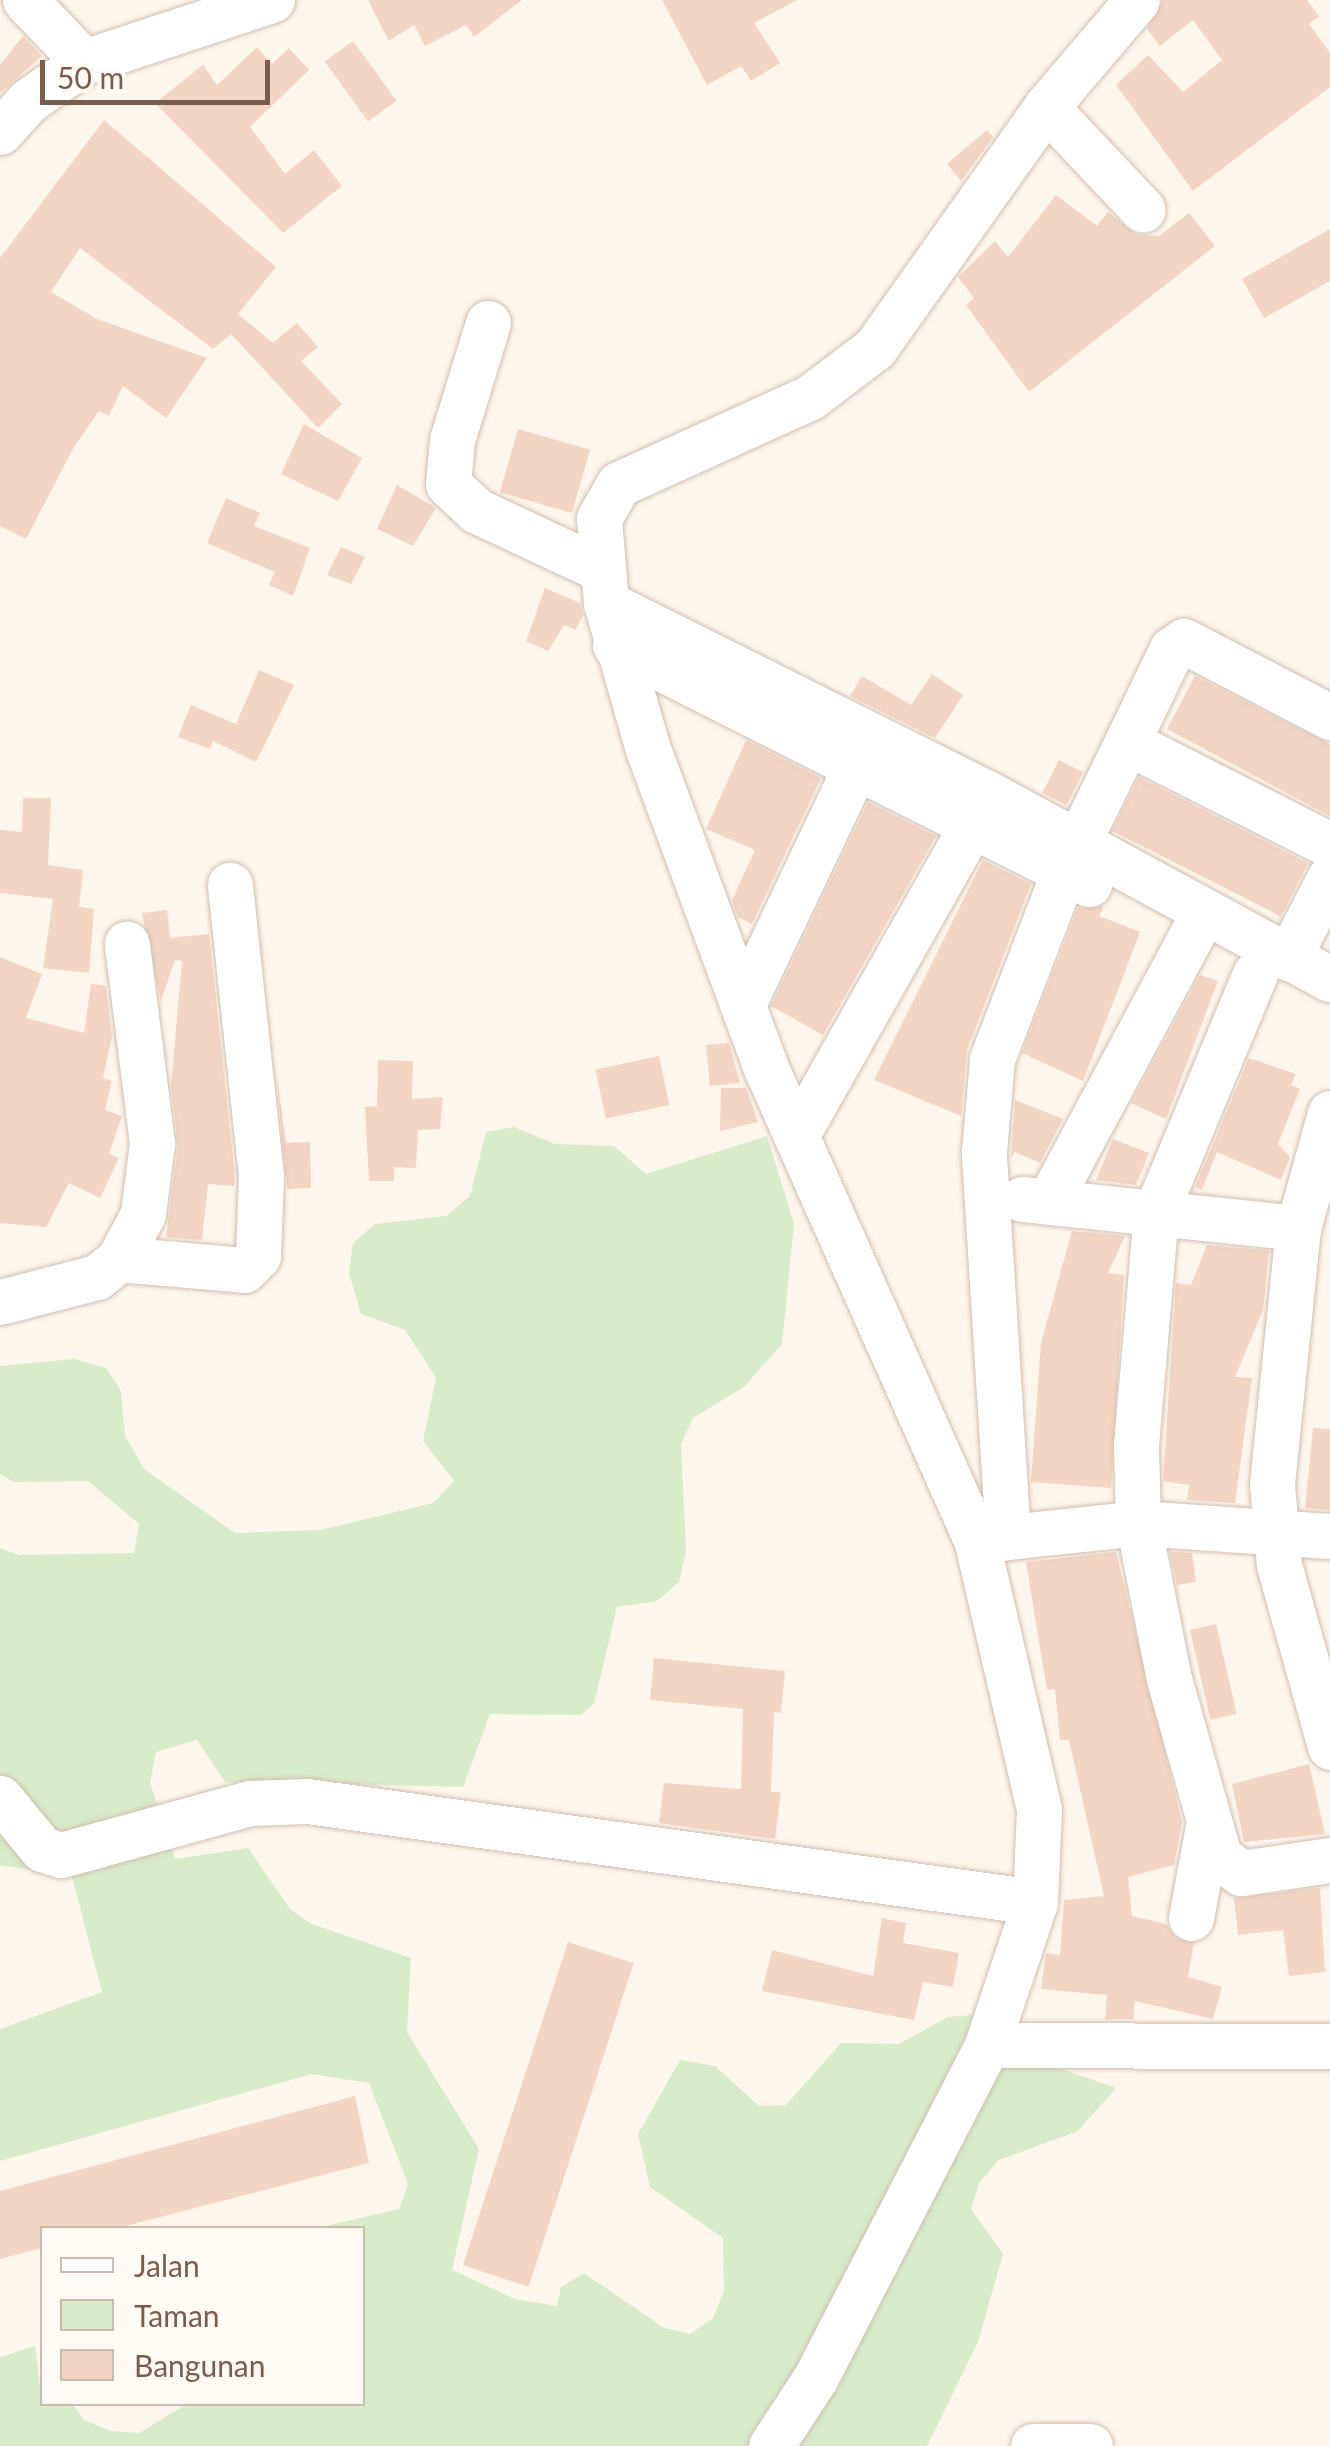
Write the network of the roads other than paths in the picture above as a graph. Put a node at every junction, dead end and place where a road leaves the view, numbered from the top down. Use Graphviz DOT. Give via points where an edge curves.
graph roads {
  1 [pos="25,0"];
  2 [pos="272,0"];
  3 [pos="1137,0"];
  4 [pos="84,62"];
  5 [pos="1046,107"];
  6 [pos="0,132"];
  7 [pos="1143,210"];
  8 [pos="488,322"];
  9 [pos="608,606"];
  10 [pos="1330,717"];
  11 [pos="1127,742"];
  12 [pos="856,766"];
  13 [pos="972,825"];
  14 [pos="1330,845"];
  15 [pos="1070,857"];
  16 [pos="1330,877"];
  17 [pos="230,885"];
  18 [pos="1196,927"];
  19 [pos="127,944"];
  20 [pos="1272,966"];
  21 [pos="1330,979"];
  22 [pos="743,1004"];
  23 [pos="1330,1010"];
  24 [pos="1330,1113"];
  25 [pos="796,1136"];
  26 [pos="990,1196"];
  27 [pos="1048,1201"];
  28 [pos="1156,1212"];
  29 [pos="1298,1228"];
  30 [pos="120,1258"];
  31 [pos="0,1302"];
  32 [pos="1138,1523"];
  33 [pos="1272,1527"];
  34 [pos="1330,1536"];
  35 [pos="993,1540"];
  36 [pos="1330,1747"];
  37 [pos="0,1798"];
  38 [pos="1208,1826"];
  39 [pos="1330,1860"];
  40 [pos="1035,1902"];
  41 [pos="1191,1918"];
  42 [pos="987,2045"];
  43 [pos="1330,2046"];
  44 [pos="771,2446"];
  45 [pos="1033,2446"];
  46 [pos="1090,2446"];
  1 -- 4 [label="street"];
  2 -- 4 [label="street"];
  3 -- 5 [label="street"];
  4 -- 6 [label="street" via="28,101"];
  5 -- 7 [label="street"];
  5 -- 9 [label="street" via="876,348 809,398 611,490 598,526"];
  8 -- 9 [label="street" via="452,440 448,484"];
  9 -- 12 [label="street"];
  9 -- 15 [label="street"];
  9 -- 22 [label="street"];
  10 -- 11 [label="street" via="1184,641 1169,654"];
  11 -- 14 [label="street"];
  11 -- 15 [label="street"];
  12 -- 13 [label="street"];
  12 -- 22 [label="street"];
  13 -- 15 [label="street"];
  13 -- 25 [label="street"];
  15 -- 18 [label="street"];
  15 -- 26 [label="street" via="992,1060 984,1137"];
  16 -- 20 [label="street"];
  17 -- 30 [label="street" via="262,1176 258,1256 244,1270"];
  18 -- 20 [label="street"];
  18 -- 27 [label="street"];
  19 -- 30 [label="street" via="151,1186"];
  20 -- 21 [label="street"];
  20 -- 23 [label="street"];
  20 -- 28 [label="street"];
  22 -- 25 [label="street"];
  24 -- 29 [label="street"];
  25 -- 35 [label="street"];
  26 -- 27 [label="street"];
  26 -- 35 [label="street"];
  27 -- 28 [label="street"];
  28 -- 29 [label="street"];
  28 -- 32 [label="street" via="1136,1446"];
  29 -- 33 [label="street"];
  30 -- 31 [label="street" via="78,1286"];
  32 -- 33 [label="street"];
  32 -- 35 [label="street"];
  32 -- 38 [label="street"];
  33 -- 34 [label="street"];
  33 -- 36 [label="street"];
  35 -- 40 [label="street" via="1034,1772 1040,1839"];
  37 -- 40 [label="street" via="42,1849 61,1855 250,1803 306,1802"];
  38 -- 39 [label="street" via="1219,1856 1238,1872"];
  38 -- 41 [label="street"];
  40 -- 42 [label="street"];
  42 -- 43 [label="street"];
  42 -- 44 [label="street" via="816,2377"];
  45 -- 46 [label="street"];
}
